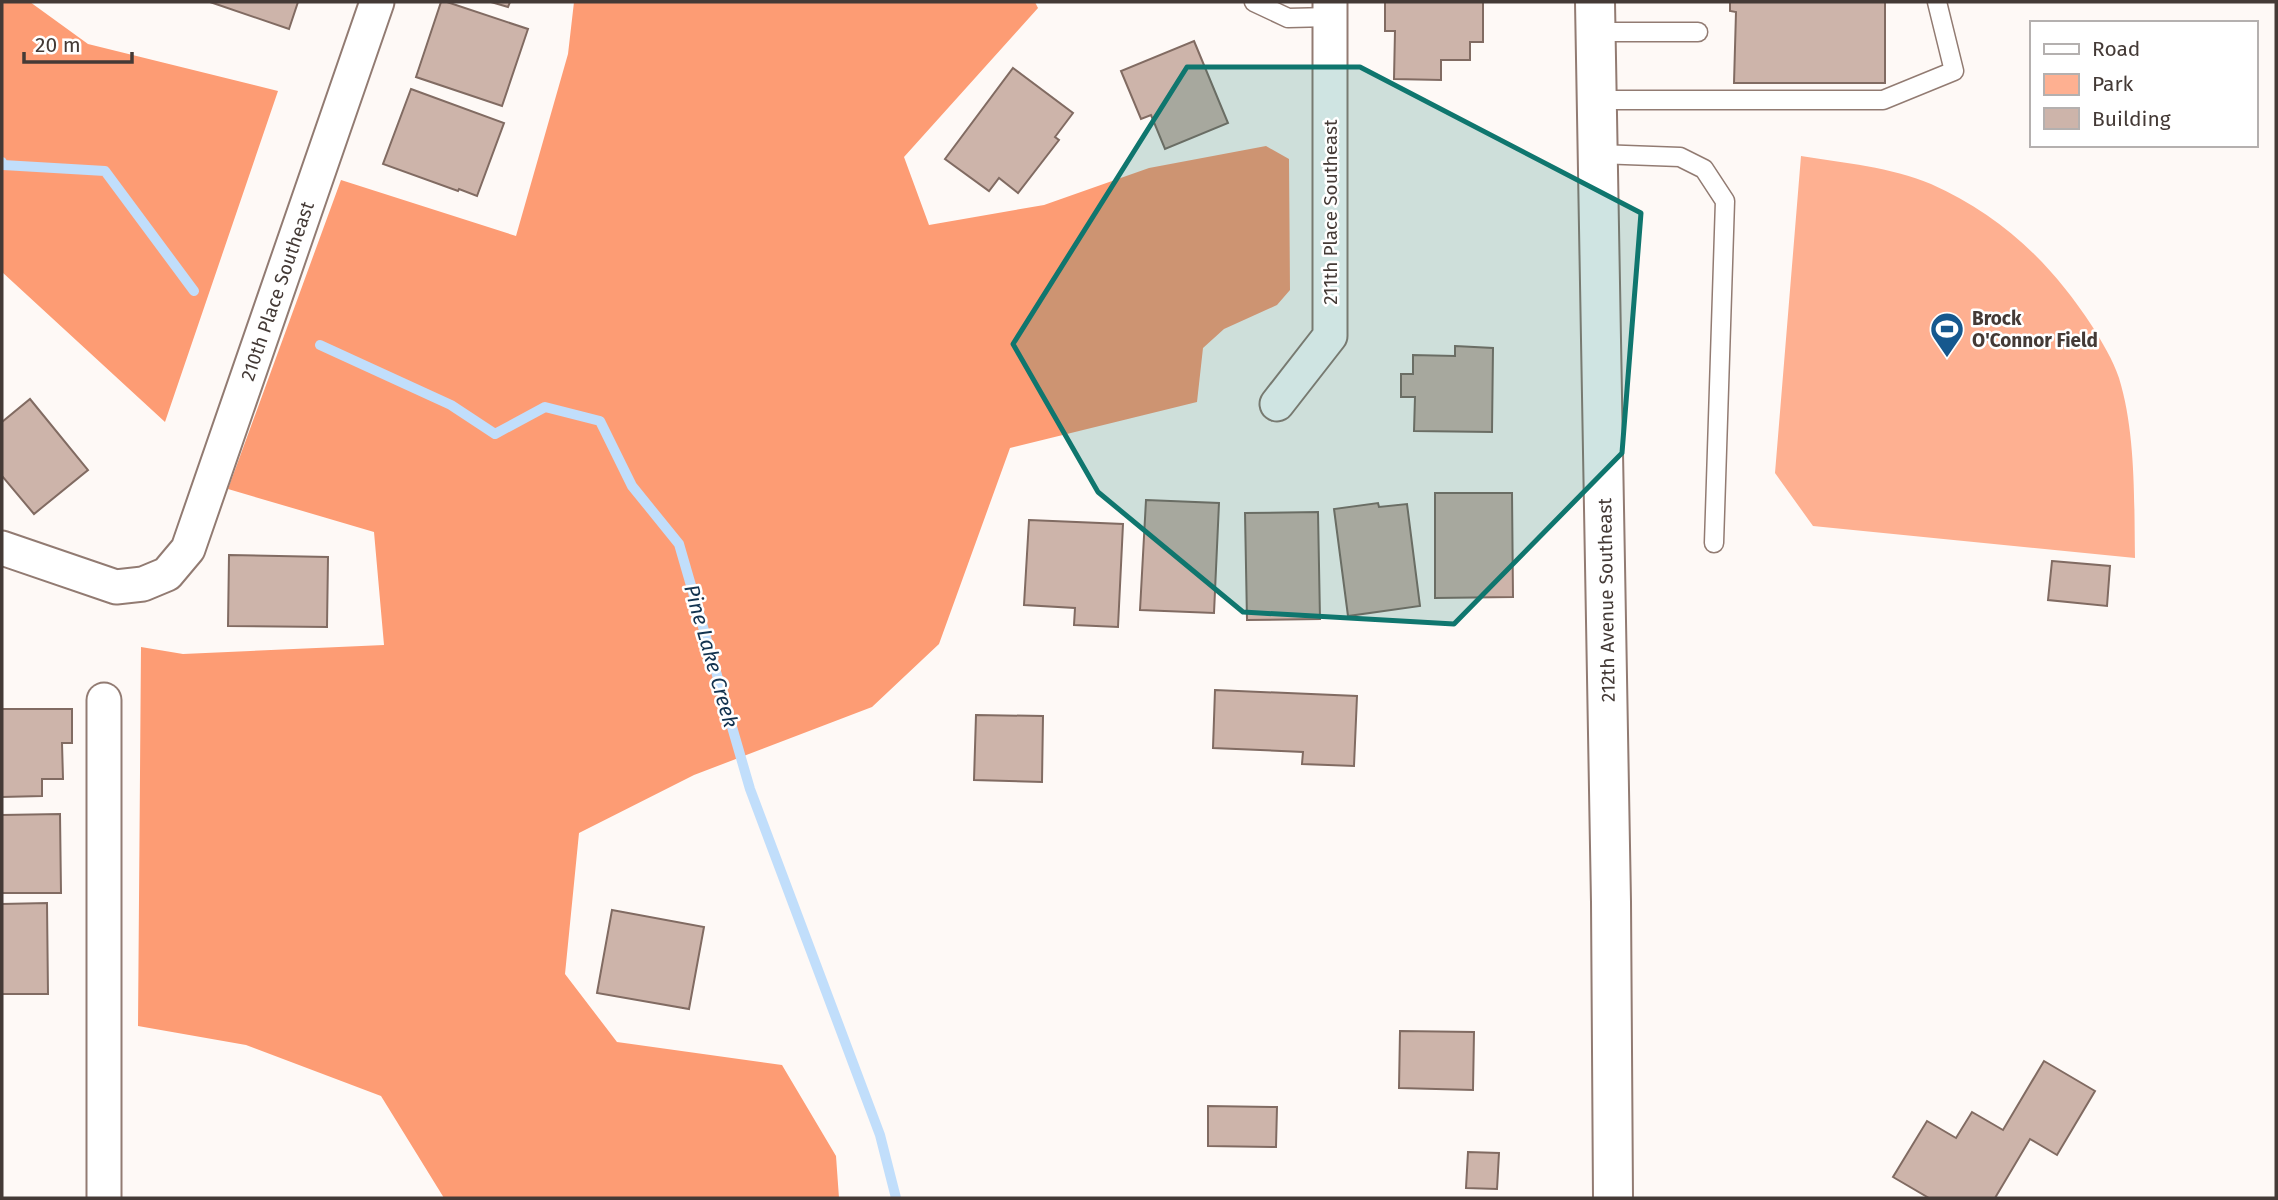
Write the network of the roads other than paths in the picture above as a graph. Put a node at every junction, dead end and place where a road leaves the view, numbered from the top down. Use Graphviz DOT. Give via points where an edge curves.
graph roads {
  1 [pos="377,2"];
  2 [pos="1254,2"];
  3 [pos="1937,2"];
  4 [pos="1330,9"];
  5 [pos="1595,17"];
  6 [pos="1698,32"];
  7 [pos="1597,100"];
  8 [pos="1598,154"];
  9 [pos="1277,404"];
  10 [pos="1714,543"];
  11 [pos="2,548"];
  12 [pos="104,700"];
  13 [pos="104,1198"];
  14 [pos="1613,1198"];
  1 -- 11 [label="street, 210th Place Southeast" via="188,549 167,574 143,584 116,587"];
  2 -- 4 [label="lane" via="1288,18"];
  3 -- 7 [label="lane" via="1954,71 1883,100"];
  4 -- 9 [label="street, 211th Place Southeast" via="1329,336"];
  5 -- 6 [label="lane"];
  5 -- 7 [label="street, 212th Avenue Southeast"];
  7 -- 8 [label="street, 212th Avenue Southeast"];
  8 -- 10 [label="lane" via="1680,157 1704,169 1725,201"];
  8 -- 14 [label="street, 212th Avenue Southeast"];
  12 -- 13 [label="street"];
}
